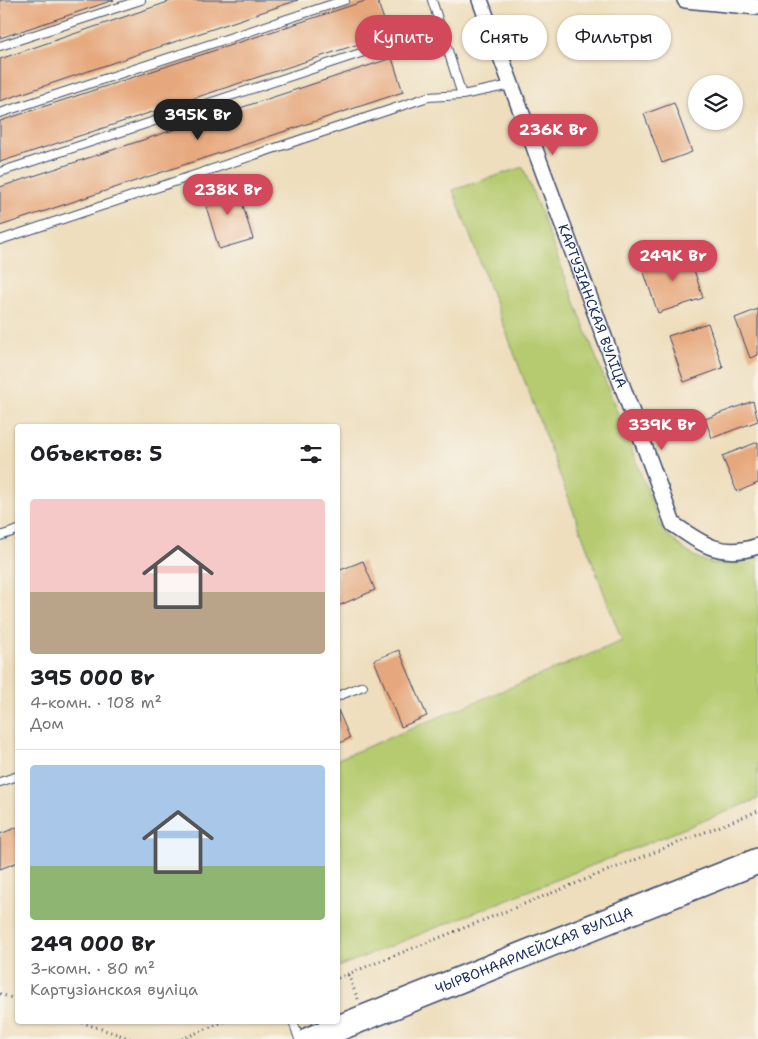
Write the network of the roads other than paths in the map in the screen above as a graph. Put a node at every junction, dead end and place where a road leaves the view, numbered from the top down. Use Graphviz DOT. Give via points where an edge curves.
graph roads {
  1 [pos="141,0"];
  2 [pos="345,0"];
  3 [pos="432,0"];
  4 [pos="480,0"];
  5 [pos="685,0"];
  6 [pos="758,7"];
  7 [pos="437,15"];
  8 [pos="0,46"];
  9 [pos="355,55"];
  10 [pos="451,60"];
  11 [pos="511,85"];
  12 [pos="462,95"];
  13 [pos="0,113"];
  14 [pos="0,172"];
  15 [pos="0,240"];
  16 [pos="15,531"];
  17 [pos="0,536"];
  18 [pos="758,546"];
  19 [pos="363,686"];
  20 [pos="340,695"];
  21 [pos="15,777"];
  22 [pos="0,782"];
  23 [pos="758,861"];
  24 [pos="294,1024"];
  25 [pos="299,1039"];
  26 [pos="311,1039"];
  1 -- 8 [label="lane"];
  2 -- 13 [label="lane"];
  3 -- 7 [label="lane"];
  4 -- 11 [label="street, КАРТУЗІАНСКАЯ ВУЛІЦА"];
  5 -- 6 [label="street"];
  9 -- 14 [label="lane"];
  10 -- 12 [label="lane"];
  11 -- 12 [label="lane"];
  11 -- 18 [label="street, КАРТУЗІАНСКАЯ ВУЛІЦА" via="673,524 706,547 741,552"];
  12 -- 15 [label="lane" via="428,97"];
  16 -- 17 [label="lane"];
  19 -- 20 [label="lane"];
  21 -- 22 [label="lane"];
  23 -- 26 [label="main road, ЧЫРВОНААРМЕЙСКАЯ ВУЛІЦА"];
  24 -- 25 [label="lane"];
}
